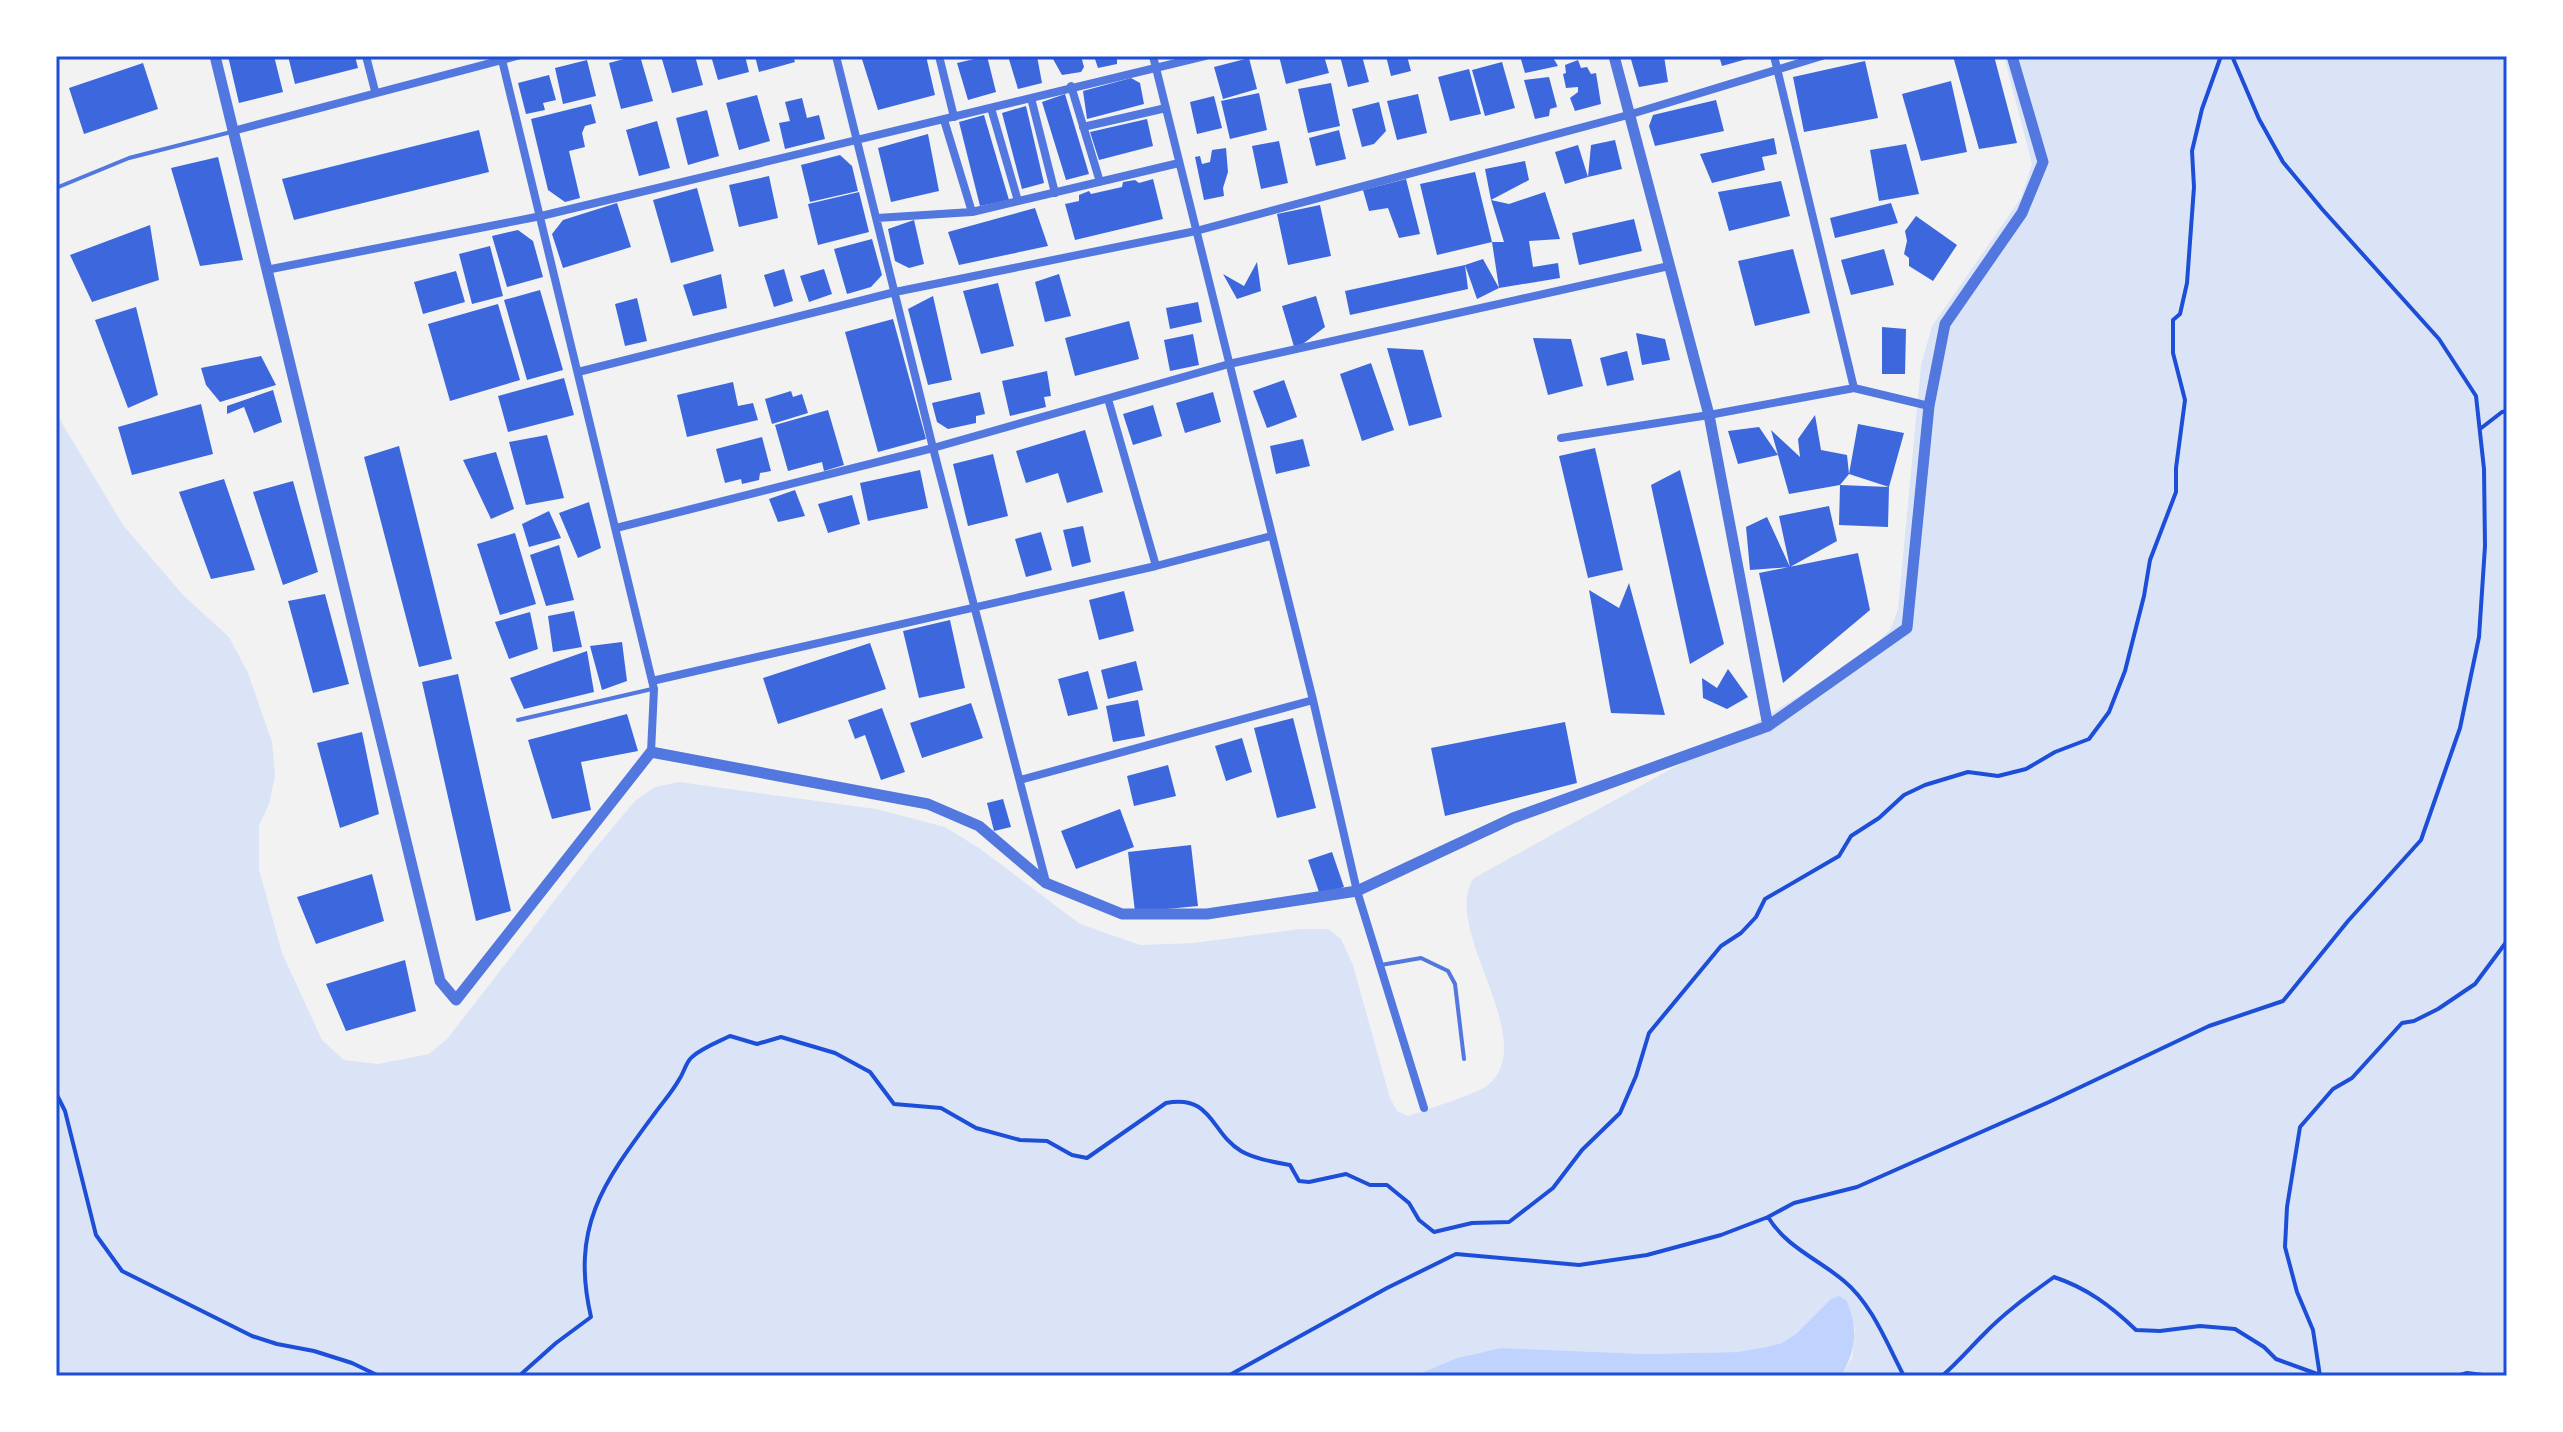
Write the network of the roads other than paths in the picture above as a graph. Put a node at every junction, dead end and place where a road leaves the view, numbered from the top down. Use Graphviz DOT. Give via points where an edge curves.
graph roads {
  1 [pos="215,56"];
  2 [pos="366,56"];
  3 [pos="517,56"];
  4 [pos="836,56"];
  5 [pos="939,56"];
  6 [pos="1153,56"];
  7 [pos="1205,56"];
  8 [pos="1614,56"];
  9 [pos="1774,56"];
  10 [pos="1822,56"];
  11 [pos="2012,56"];
  12 [pos="502,60"];
  13 [pos="1156,68"];
  14 [pos="1778,71"];
  15 [pos="1071,86"];
  16 [pos="375,91"];
  17 [pos="1031,98"];
  18 [pos="991,108"];
  19 [pos="1166,108"];
  20 [pos="1628,115"];
  21 [pos="954,117"];
  22 [pos="944,120"];
  23 [pos="1083,127"];
  24 [pos="233,131"];
  25 [pos="857,141"];
  26 [pos="1179,163"];
  27 [pos="1100,182"];
  28 [pos="56,188"];
  29 [pos="1055,193"];
  30 [pos="1018,201"];
  31 [pos="972,212"];
  32 [pos="541,216"];
  33 [pos="877,218"];
  34 [pos="1196,231"];
  35 [pos="1669,266"];
  36 [pos="266,270"];
  37 [pos="895,292"];
  38 [pos="1229,364"];
  39 [pos="578,372"];
  40 [pos="1854,388"];
  41 [pos="1108,399"];
  42 [pos="1929,406"];
  43 [pos="1709,415"];
  44 [pos="1561,438"];
  45 [pos="933,448"];
  46 [pos="616,528"];
  47 [pos="1271,536"];
  48 [pos="1156,566"];
  49 [pos="976,608"];
  50 [pos="653,685"];
  51 [pos="1313,700"];
  52 [pos="518,720"];
  53 [pos="1768,726"];
  54 [pos="651,752"];
  55 [pos="1020,780"];
  56 [pos="1046,883"];
  57 [pos="1357,891"];
  58 [pos="1380,965"];
  59 [pos="1464,1059"];
  60 [pos="1424,1108"];
  1 -- 24 [label="street"];
  2 -- 16 [label="street"];
  3 -- 12 [label="street"];
  4 -- 25 [label="street"];
  5 -- 21 [label="street"];
  6 -- 13 [label="street"];
  7 -- 13 [label="street"];
  8 -- 20 [label="street"];
  9 -- 14 [label="street"];
  10 -- 14 [label="street"];
  11 -- 42 [label="street" via="2043,162 2022,213 1945,324"];
  12 -- 16 [label="street"];
  12 -- 32 [label="street"];
  13 -- 15 [label="street"];
  13 -- 19 [label="street"];
  14 -- 20 [label="street"];
  14 -- 40 [label="street"];
  15 -- 17 [label="street"];
  15 -- 23 [label="street"];
  16 -- 24 [label="street"];
  17 -- 18 [label="street"];
  17 -- 29 [label="street"];
  18 -- 21 [label="street"];
  18 -- 30 [label="street"];
  19 -- 23 [label="street"];
  19 -- 26 [label="street"];
  20 -- 34 [label="street"];
  20 -- 35 [label="street"];
  21 -- 22 [label="street"];
  22 -- 25 [label="street"];
  22 -- 31 [label="street"];
  23 -- 27 [label="street"];
  24 -- 28 [label="lane" via="129,158"];
  24 -- 36 [label="street"];
  25 -- 32 [label="street"];
  25 -- 33 [label="street"];
  26 -- 27 [label="street"];
  26 -- 34 [label="street"];
  27 -- 29 [label="street"];
  29 -- 30 [label="street"];
  30 -- 31 [label="street"];
  31 -- 33 [label="street"];
  32 -- 36 [label="street"];
  32 -- 39 [label="street"];
  33 -- 37 [label="street"];
  34 -- 37 [label="street"];
  34 -- 38 [label="street"];
  35 -- 38 [label="street"];
  35 -- 43 [label="street"];
  36 -- 54 [label="street" via="440,981 456,1000"];
  37 -- 39 [label="street"];
  37 -- 45 [label="street"];
  38 -- 41 [label="street"];
  38 -- 47 [label="street"];
  39 -- 46 [label="street"];
  40 -- 42 [label="street"];
  40 -- 43 [label="street"];
  41 -- 45 [label="street"];
  41 -- 48 [label="street"];
  42 -- 53 [label="street" via="1907,628"];
  43 -- 44 [label="street"];
  43 -- 53 [label="street"];
  45 -- 46 [label="street"];
  45 -- 49 [label="street"];
  46 -- 50 [label="street"];
  47 -- 48 [label="street"];
  47 -- 51 [label="street"];
  48 -- 49 [label="street"];
  49 -- 50 [label="street"];
  49 -- 55 [label="street"];
  50 -- 52 [label="lane"];
  50 -- 54 [label="street"];
  51 -- 55 [label="street"];
  51 -- 57 [label="street"];
  53 -- 57 [label="street" via="1513,818"];
  54 -- 56 [label="street" via="928,804 979,826"];
  55 -- 56 [label="street"];
  56 -- 57 [label="street" via="1122,914 1207,914"];
  57 -- 58 [label="street"];
  58 -- 59 [label="lane" via="1421,958 1448,971 1455,984"];
  58 -- 60 [label="street"];
}
